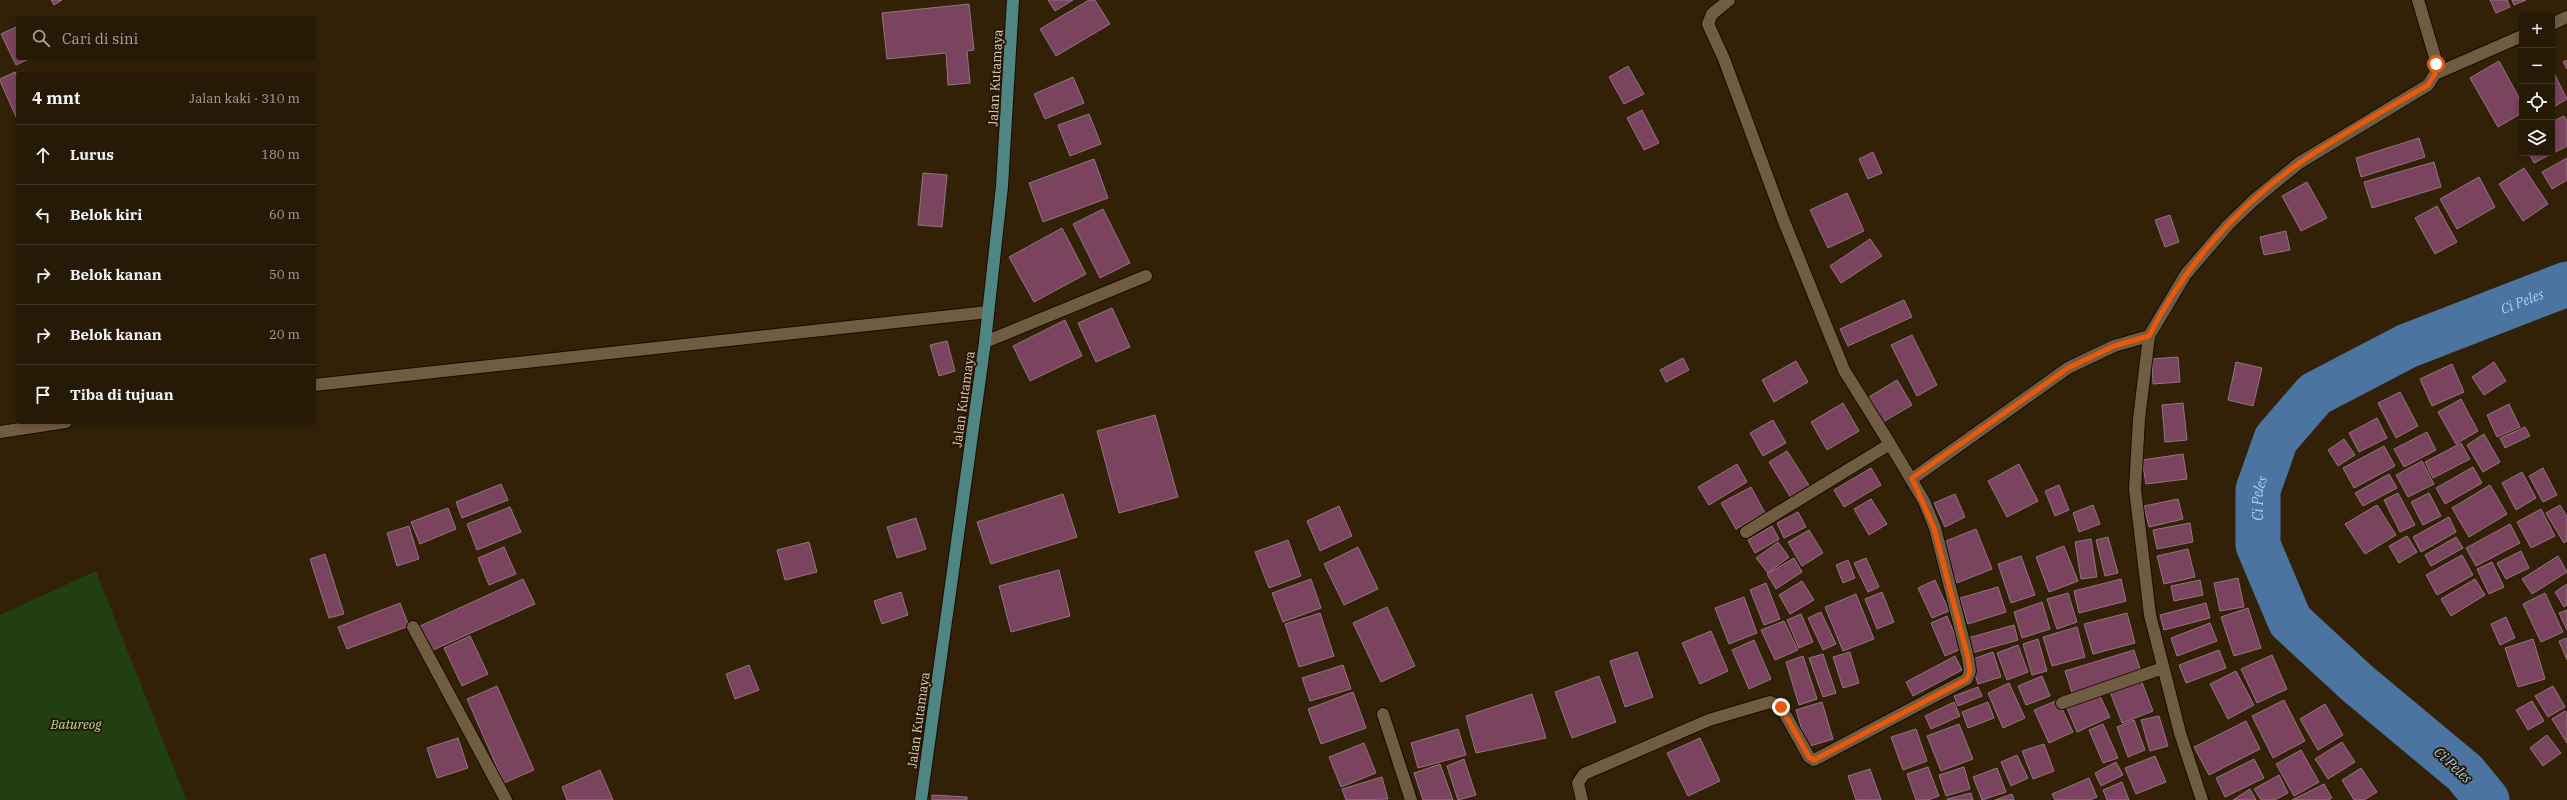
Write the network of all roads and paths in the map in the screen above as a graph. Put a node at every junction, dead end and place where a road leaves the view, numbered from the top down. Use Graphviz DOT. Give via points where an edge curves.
graph roads {
  1 [pos="1013,0"];
  2 [pos="1729,0"];
  3 [pos="2418,0"];
  4 [pos="2567,17"];
  5 [pos="2555,23"];
  6 [pos="2519,37"];
  7 [pos="2435,74"];
  8 [pos="1146,276"];
  9 [pos="988,312"];
  10 [pos="2149,336"];
  11 [pos="985,342"];
  12 [pos="316,385"];
  13 [pos="53,424"];
  14 [pos="0,432"];
  15 [pos="1890,444"];
  16 [pos="1912,478"];
  17 [pos="1746,532"];
  18 [pos="413,627"];
  19 [pos="2163,668"];
  20 [pos="2062,703"];
  21 [pos="1383,714"];
  22 [pos="506,800"];
  23 [pos="921,800"];
  24 [pos="1411,800"];
  25 [pos="1582,800"];
  26 [pos="2202,800"];
  1 -- 9 [label="main road, Jalan Kutamaya" via="1002,186"];
  2 -- 15 [label="street" via="1712,14 1708,24 1724,59 1783,219 1844,370"];
  3 -- 7 [label="street" via="2431,42 2436,64"];
  4 -- 5 [label="street"];
  6 -- 7 [label="street"];
  7 -- 10 [label="street" via="2428,85 2305,159 2254,200 2228,225 2186,274"];
  8 -- 11 [label="street"];
  9 -- 11 [label="main road, Jalan Kutamaya"];
  9 -- 12 [label="street"];
  10 -- 16 [label="street" via="2114,346 2068,368"];
  10 -- 19 [label="street" via="2139,419 2135,489 2150,615"];
  11 -- 23 [label="main road, Jalan Kutamaya"];
  13 -- 14 [label="street"];
  15 -- 16 [label="street"];
  15 -- 17 [label="street"];
  16 -- 25 [label="street" via="1934,528 1968,658 1970,671 1967,679 1814,760 1809,757 1781,707 1776,704 1770,702 1709,720 1584,774 1578,783"];
  18 -- 22 [label="street"];
  19 -- 20 [label="street"];
  19 -- 26 [label="street" via="2180,733"];
  21 -- 24 [label="street"];
}
